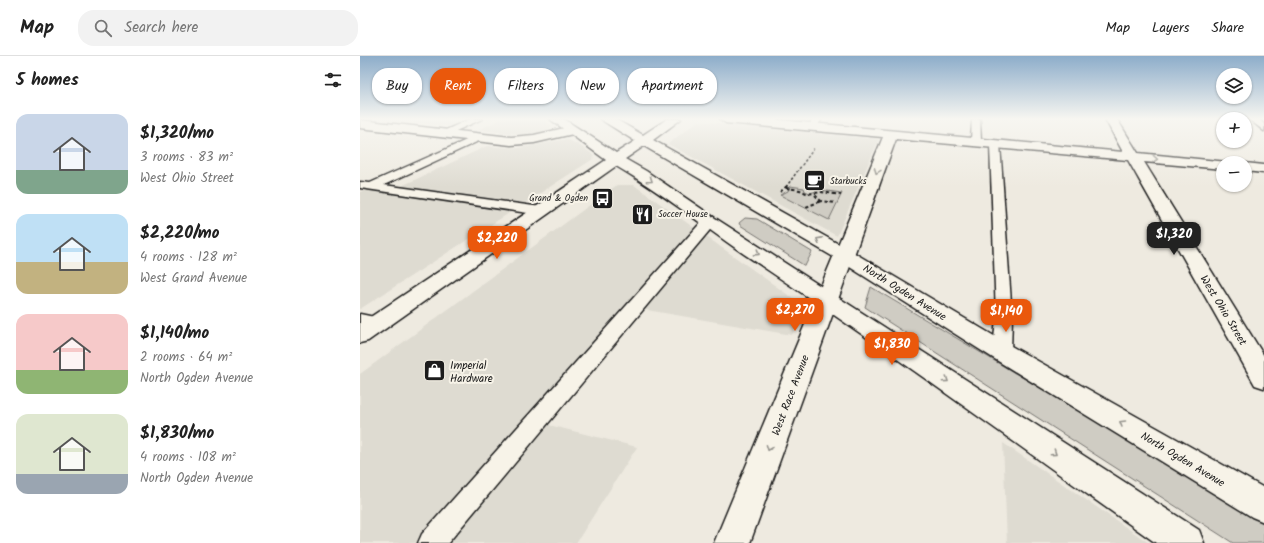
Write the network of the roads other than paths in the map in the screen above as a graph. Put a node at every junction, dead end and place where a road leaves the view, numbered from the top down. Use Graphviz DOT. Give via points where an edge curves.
graph roads {
  1 [pos="469,142"];
  2 [pos="590,142"];
  3 [pos="642,142"];
  4 [pos="644,142"];
  5 [pos="888,142"];
  6 [pos="976,142"];
  7 [pos="1124,142"];
  8 [pos="995,144"];
  9 [pos="1133,157"];
  10 [pos="616,160"];
  11 [pos="1216,164"];
  12 [pos="1252,168"];
  13 [pos="1264,169"];
  14 [pos="363,188"];
  15 [pos="541,211"];
  16 [pos="709,222"];
  17 [pos="844,255"];
  18 [pos="827,299"];
  19 [pos="369,321"];
  20 [pos="360,335"];
  21 [pos="1002,352"];
  22 [pos="1264,378"];
  23 [pos="1264,506"];
  24 [pos="431,543"];
  25 [pos="732,543"];
  26 [pos="1186,543"];
  1 -- 14 [label="lane"];
  2 -- 10 [label="main road"];
  3 -- 10 [label="main road"];
  17 -- 4 [label="main road, North Ogden Avenue, one-way"];
  5 -- 17 [label="main road, West Race Avenue, one-way"];
  6 -- 8 [label="main road"];
  7 -- 9 [label="main road, West Ohio Street"];
  8 -- 9 [label="main road"];
  8 -- 21 [label="lane" via="1004,317"];
  9 -- 11 [label="main road, one-way"];
  9 -- 22 [label="main road, West Ohio Street"];
  10 -- 15 [label="main road"];
  10 -- 16 [label="main road, one-way" via="641,174"];
  12 -- 13 [label="main road"];
  14 -- 15 [label="lane"];
  15 -- 19 [label="main road"];
  16 -- 18 [label="main road, one-way"];
  16 -- 24 [label="lane"];
  17 -- 18 [label="main road, West Race Avenue"];
  17 -- 21 [label="main road, North Ogden Avenue"];
  18 -- 25 [label="main road, West Race Avenue, one-way"];
  18 -- 26 [label="main road, one-way"];
  19 -- 20 [label="main road"];
  23 -- 21 [label="main road, North Ogden Avenue, one-way"];
}
